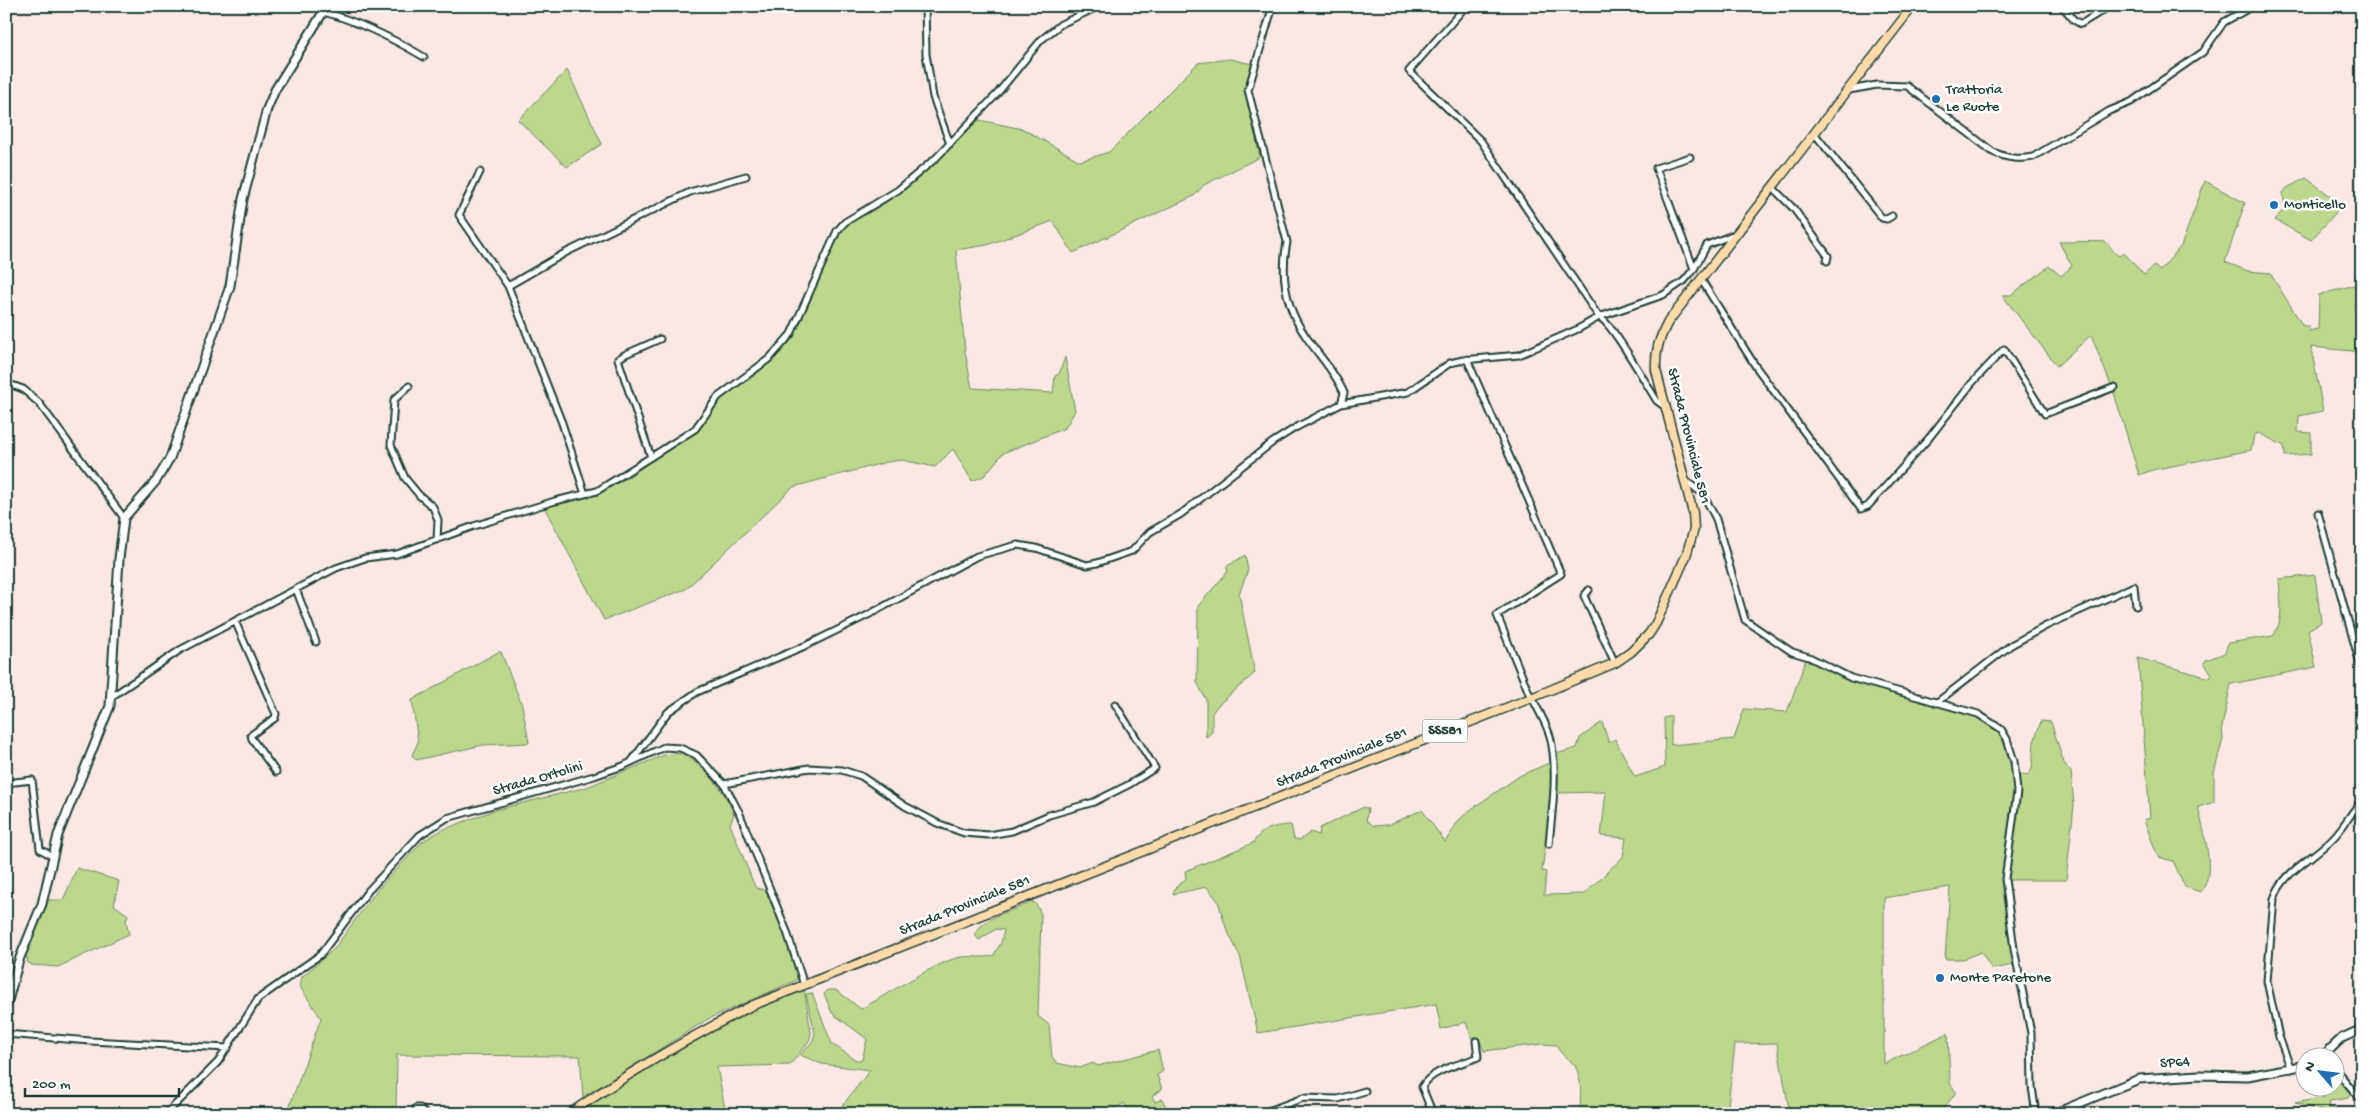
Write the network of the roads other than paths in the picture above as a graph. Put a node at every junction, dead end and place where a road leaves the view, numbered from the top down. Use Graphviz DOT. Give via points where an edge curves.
graph roads {
  1 [pos="924,6"];
  2 [pos="1100,6"];
  3 [pos="1273,6"];
  4 [pos="1466,6"];
  5 [pos="1913,6"];
  6 [pos="2062,6"];
  7 [pos="2110,6"];
  8 [pos="2253,6"];
  9 [pos="326,9"];
  10 [pos="424,57"];
  11 [pos="1849,90"];
  12 [pos="1814,133"];
  13 [pos="950,144"];
  14 [pos="1690,157"];
  15 [pos="480,172"];
  16 [pos="746,176"];
  17 [pos="1773,188"];
  18 [pos="1892,216"];
  19 [pos="1736,234"];
  20 [pos="1827,261"];
  21 [pos="1694,269"];
  22 [pos="1702,281"];
  23 [pos="508,286"];
  24 [pos="1600,318"];
  25 [pos="660,339"];
  26 [pos="1467,359"];
  27 [pos="6,383"];
  28 [pos="409,386"];
  29 [pos="2115,387"];
  30 [pos="1341,404"];
  31 [pos="1664,406"];
  32 [pos="651,457"];
  33 [pos="1686,481"];
  34 [pos="585,494"];
  35 [pos="2318,513"];
  36 [pos="124,518"];
  37 [pos="437,540"];
  38 [pos="296,589"];
  39 [pos="1590,590"];
  40 [pos="2136,606"];
  41 [pos="235,621"];
  42 [pos="316,642"];
  43 [pos="1615,663"];
  44 [pos="2362,671"];
  45 [pos="111,697"];
  46 [pos="1532,698"];
  47 [pos="1936,703"];
  48 [pos="1114,704"];
  49 [pos="631,762"];
  50 [pos="276,772"];
  51 [pos="6,783"];
  52 [pos="724,784"];
  53 [pos="2362,801"];
  54 [pos="1548,844"];
  55 [pos="52,856"];
  56 [pos="804,985"];
  57 [pos="6,1008"];
  58 [pos="2362,1029"];
  59 [pos="6,1034"];
  60 [pos="1476,1041"];
  61 [pos="228,1048"];
  62 [pos="2332,1048"];
  63 [pos="2296,1068"];
  64 [pos="2290,1069"];
  65 [pos="2346,1082"];
  66 [pos="1365,1090"];
  67 [pos="2362,1101"];
  68 [pos="416,1108"];
  69 [pos="166,1114"];
  70 [pos="425,1114"];
  71 [pos="569,1114"];
  72 [pos="1260,1114"];
  73 [pos="1433,1114"];
  74 [pos="2036,1114"];
  75 [pos="2053,1114"];
  1 -- 13 [label="street" via="926,54 933,97"];
  2 -- 13 [label="street" via="1061,24 1041,40"];
  3 -- 30 [label="street" via="1248,90 1287,242 1283,263 1286,296 1306,337 1338,378 1344,393"];
  4 -- 24 [label="street" via="1408,71 1481,141"];
  5 -- 11 [label="main road, Strada Provinciale 581 / SS581"];
  6 -- 7 [label="street" via="2081,24"];
  8 -- 11 [label="street" via="2224,22 2203,52 2139,97 2109,111 2033,157 2021,159 1993,152 1907,86 1877,85"];
  9 -- 10 [label="street"];
  9 -- 36 [label="main road" via="267,109 244,193 230,286 170,458 156,481"];
  11 -- 12 [label="main road, Strada Provinciale 581 / SS581"];
  12 -- 17 [label="main road, Strada Provinciale 581 / SS581"];
  12 -- 18 [label="street" via="1882,218"];
  13 -- 32 [label="street" via="898,190 845,222 836,231 791,334 770,358 718,397 695,429"];
  14 -- 21 [label="street" via="1656,168"];
  15 -- 23 [label="street" via="459,215"];
  16 -- 23 [label="street" via="690,192 573,249"];
  17 -- 19 [label="main road, Strada Provinciale 581 / SS581"];
  17 -- 20 [label="street" via="1794,209 1828,256"];
  19 -- 21 [label="street" via="1707,244"];
  19 -- 22 [label="main road, Strada Provinciale 581 / SS581"];
  21 -- 24 [label="street" via="1672,290"];
  22 -- 29 [label="street" via="1756,367 1861,509 1868,506 1929,438 1972,383 2004,349 2045,414"];
  22 -- 31 [label="main road, Strada Provinciale 581 / SS581" via="1668,322 1659,339 1655,353 1656,370"];
  23 -- 34 [label="street" via="562,423"];
  24 -- 26 [label="street" via="1519,355"];
  24 -- 31 [label="street" via="1605,320 1657,401"];
  25 -- 32 [label="street" via="618,359"];
  26 -- 30 [label="street" via="1446,365 1408,392"];
  26 -- 46 [label="street" via="1561,574 1496,615"];
  27 -- 36 [label="street" via="23,390 39,403"];
  28 -- 37 [label="street" via="394,400 391,446 405,478 433,507 438,520"];
  30 -- 49 [label="street" via="1273,442 1181,514 1150,532 1132,551 1087,565 1017,545 977,556 868,615 697,692 668,712"];
  31 -- 33 [label="main road, Strada Provinciale 581 / SS581"];
  32 -- 34 [label="street" via="597,491"];
  33 -- 43 [label="main road, Strada Provinciale 581 / SS581" via="1694,529 1686,556 1662,613 1649,634"];
  33 -- 47 [label="street" via="1703,494 1716,519 1745,620 1792,652 1851,678"];
  34 -- 37 [label="street"];
  35 -- 44 [label="street"];
  36 -- 45 [label="main road"];
  37 -- 38 [label="street" via="397,554 365,558 336,568"];
  38 -- 41 [label="street"];
  38 -- 42 [label="street"];
  39 -- 43 [label="street" via="1584,596"];
  40 -- 47 [label="street" via="2134,586 2046,626 2004,650"];
  41 -- 45 [label="street" via="180,650"];
  41 -- 50 [label="street" via="276,714 251,735"];
  43 -- 46 [label="main road, Strada Provinciale 581 / SS581"];
  45 -- 55 [label="main road" via="103,724 69,803"];
  46 -- 54 [label="street" via="1552,748 1554,797"];
  46 -- 56 [label="main road, Strada Provinciale 581 / SS581"];
  47 -- 74 [label="street" via="1978,714 1991,721 2001,729 2014,761 2017,792 2005,879 2014,949 2031,1033"];
  48 -- 52 [label="street" via="1155,768 1094,802 1007,832 981,835 954,830 905,806 861,776 842,770 809,768"];
  49 -- 52 [label="street, Strada Ortolini" via="664,747 680,748 701,759"];
  49 -- 61 [label="street, Strada Ortolini" via="594,776 448,818 420,835 368,891 320,956 258,998"];
  51 -- 55 [label="street" via="32,780 40,849"];
  52 -- 56 [label="street, Strada Ortolini" via="739,812 787,932"];
  53 -- 64 [label="street" via="2333,838 2287,878 2274,899 2267,981 2279,1037"];
  55 -- 57 [label="main road" via="42,904 19,960"];
  56 -- 71 [label="main road, Strada Provinciale 581 / SS581" via="699,1032 620,1078"];
  58 -- 62 [label="main road" via="2342,1038"];
  59 -- 61 [label="street"];
  60 -- 73 [label="street" via="1478,1057 1431,1076 1422,1087"];
  61 -- 69 [label="street, Strada Ortolini" via="208,1073"];
  63 -- 64 [label="main road, SP64 / SP64"];
  64 -- 75 [label="main road, SP64 / SP64" via="2248,1076 2139,1079"];
  65 -- 67 [label="street"];
  66 -- 72 [label="street" via="1338,1099 1303,1098"];
  68 -- 70 [label="street"];
}
